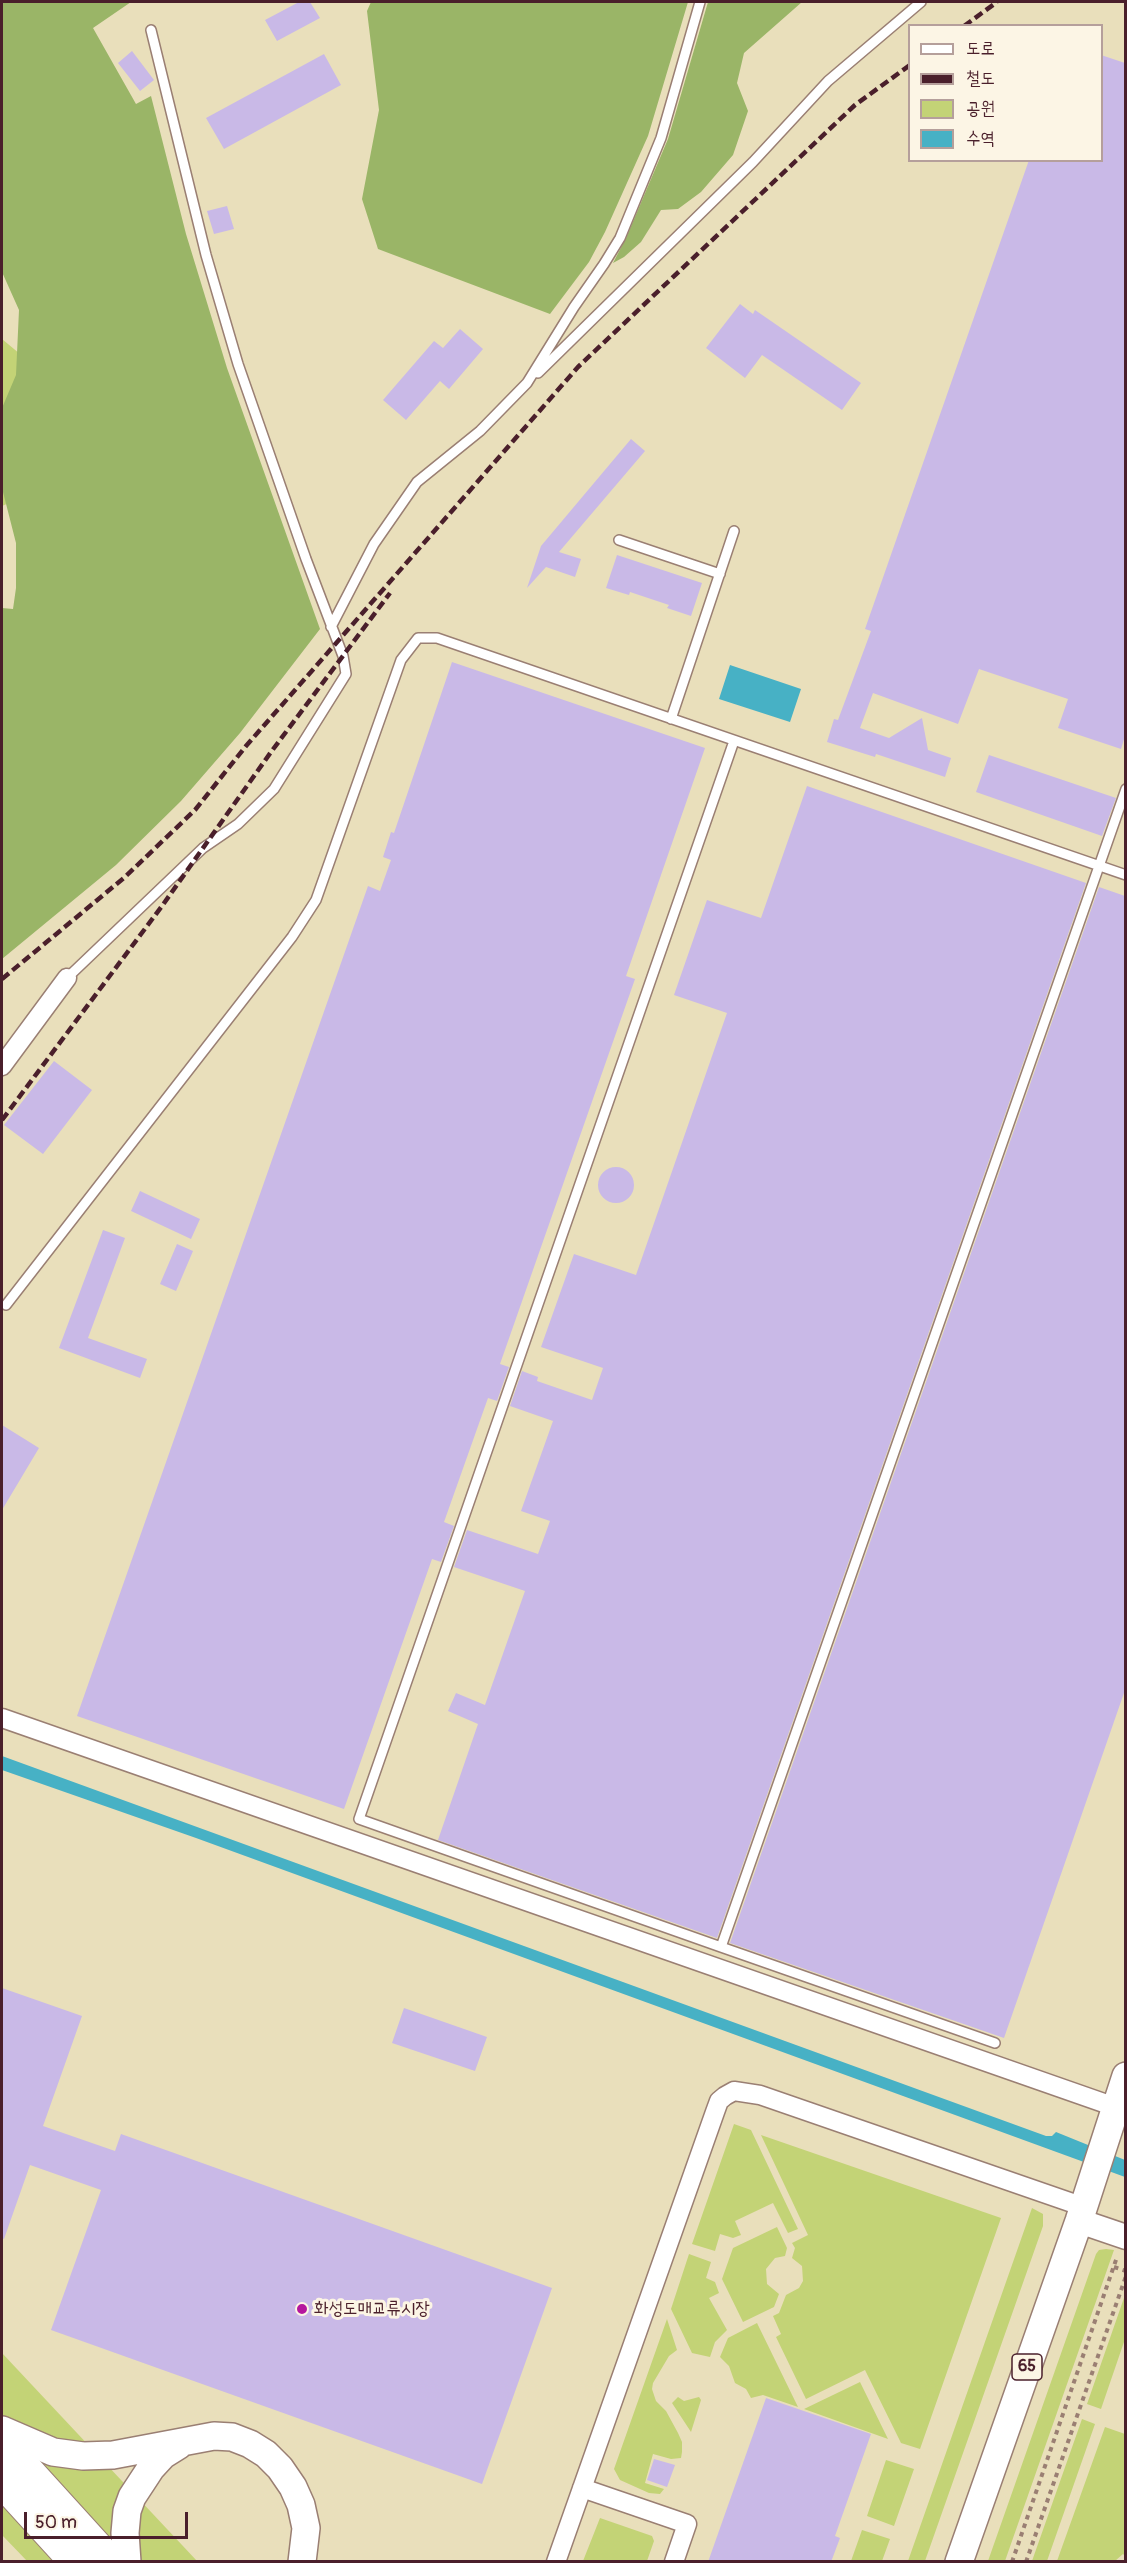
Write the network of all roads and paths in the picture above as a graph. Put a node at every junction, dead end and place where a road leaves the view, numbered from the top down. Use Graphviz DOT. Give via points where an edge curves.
graph roads {
  1 [pos="700,2"];
  2 [pos="921,2"];
  3 [pos="151,30"];
  4 [pos="527,383"];
  5 [pos="735,531"];
  6 [pos="619,540"];
  7 [pos="720,574"];
  8 [pos="331,627"];
  9 [pos="671,719"];
  10 [pos="734,741"];
  11 [pos="1125,789"];
  12 [pos="1098,866"];
  13 [pos="1125,875"];
  14 [pos="67,978"];
  15 [pos="2,1066"];
  16 [pos="6,1305"];
  17 [pos="2,1718"];
  18 [pos="721,1947"];
  19 [pos="995,2043"];
  20 [pos="1125,2076"];
  21 [pos="1120,2109"];
  22 [pos="1082,2214"];
  23 [pos="1125,2237"];
  24 [pos="1114,2267"];
  25 [pos="1125,2271"];
  26 [pos="1125,2276"];
  27 [pos="2,2430"];
  28 [pos="182,2442"];
  29 [pos="2,2444"];
  30 [pos="2,2481"];
  31 [pos="582,2488"];
  32 [pos="76,2562"];
  33 [pos="110,2562"];
  34 [pos="128,2562"];
  35 [pos="302,2562"];
  36 [pos="556,2562"];
  37 [pos="674,2562"];
  38 [pos="959,2562"];
  39 [pos="1012,2562"];
  40 [pos="1026,2562"];
  1 -- 4 [label="lane" via="661,138 620,238"];
  2 -- 4 [label="lane" via="828,81 753,162"];
  3 -- 8 [label="lane" via="206,255 235,353"];
  4 -- 8 [label="lane" via="480,432 417,482 374,544"];
  5 -- 7 [label="lane"];
  6 -- 7 [label="lane"];
  7 -- 9 [label="lane"];
  8 -- 14 [label="lane" via="346,674 274,789 238,824 203,848"];
  9 -- 10 [label="lane"];
  9 -- 16 [label="lane" via="437,638 418,638 401,660 316,900 292,937"];
  10 -- 12 [label="lane"];
  10 -- 18 [label="lane" via="359,1819"];
  11 -- 12 [label="lane"];
  12 -- 13 [label="lane"];
  12 -- 18 [label="lane"];
  14 -- 15 [label="street"];
  17 -- 21 [label="street"];
  18 -- 19 [label="lane"];
  20 -- 21 [label="main road, 65"];
  21 -- 22 [label="main road, 65"];
  22 -- 23 [label="street"];
  22 -- 31 [label="street" via="760,2095 734,2091 719,2101"];
  22 -- 38 [label="main road, 65"];
  23 -- 24 [label="path"];
  24 -- 25 [label="path"];
  24 -- 39 [label="path"];
  26 -- 40 [label="path"];
  27 -- 28 [label="main road" via="53,2452 83,2456 113,2455"];
  28 -- 34 [label="main road" via="163,2454 132,2497 125,2533"];
  28 -- 35 [label="main road" via="214,2436 232,2438 266,2454 280,2468 301,2505 306,2528"];
  29 -- 33 [label="highway"];
  30 -- 32 [label="highway"];
  31 -- 36 [label="street"];
  31 -- 37 [label="street" via="687,2523"];
}
